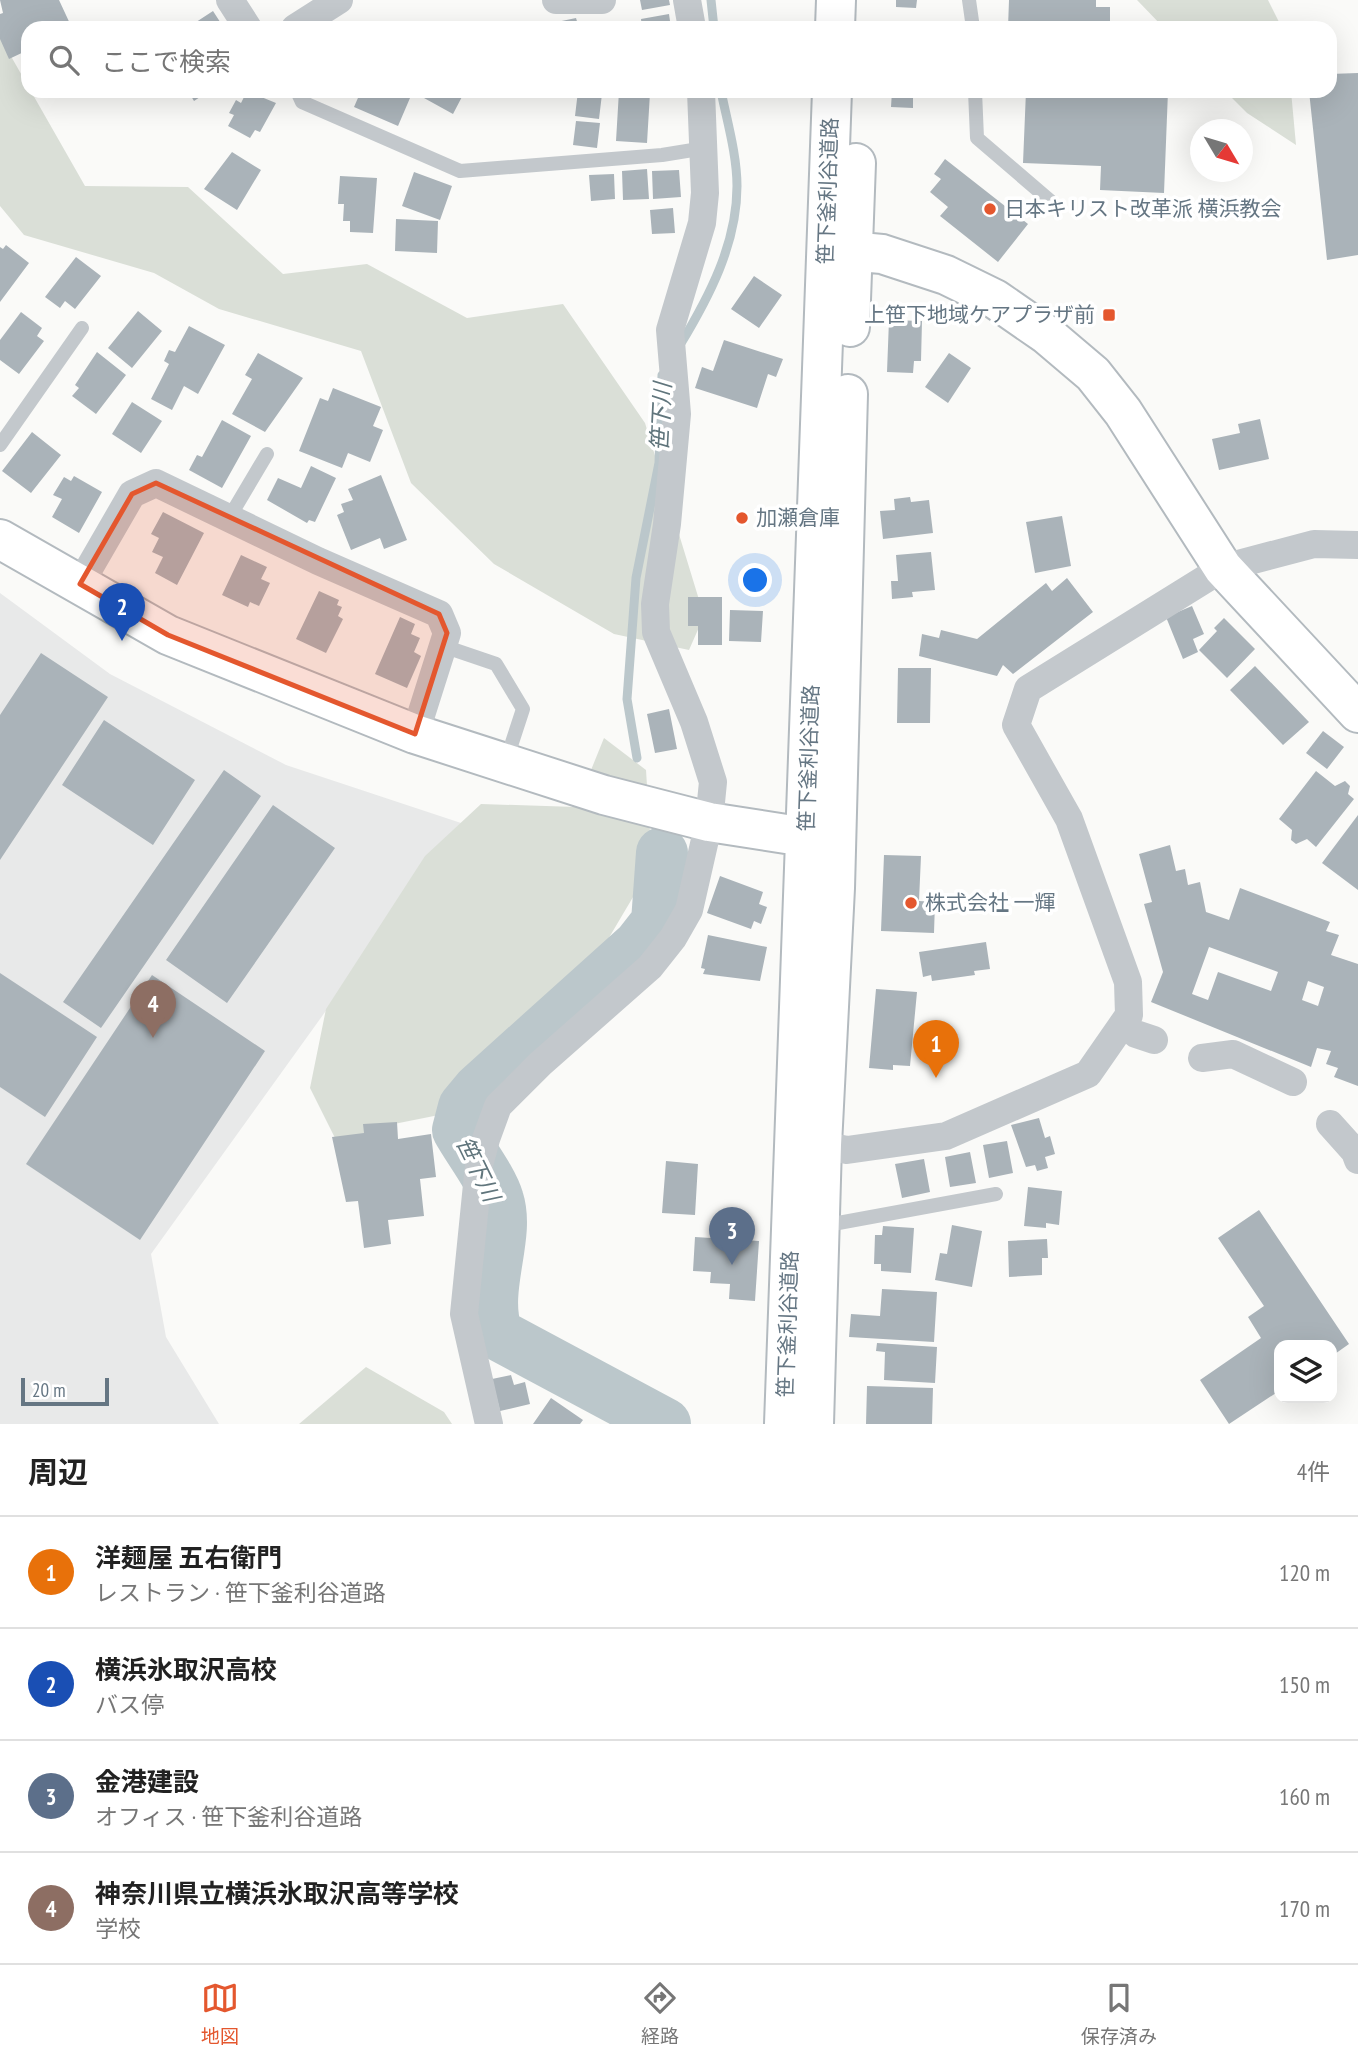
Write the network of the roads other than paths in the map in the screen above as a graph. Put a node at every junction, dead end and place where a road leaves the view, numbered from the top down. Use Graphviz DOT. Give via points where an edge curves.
graph roads {
  1 [pos="230,0"];
  2 [pos="339,0"];
  3 [pos="556,0"];
  4 [pos="602,0"];
  5 [pos="687,0"];
  6 [pos="836,0"];
  7 [pos="863,0"];
  8 [pos="969,0"];
  9 [pos="244,21"];
  10 [pos="306,21"];
  11 [pos="691,21"];
  12 [pos="835,21"];
  13 [pos="862,21"];
  14 [pos="972,21"];
  15 [pos="300,98"];
  16 [pos="701,98"];
  17 [pos="832,98"];
  18 [pos="858,98"];
  19 [pos="975,98"];
  20 [pos="705,149"];
  21 [pos="1055,204"];
  22 [pos="839,250"];
  23 [pos="82,328"];
  24 [pos="0,445"];
  25 [pos="267,454"];
  26 [pos="229,518"];
  27 [pos="0,539"];
  28 [pos="1358,545"];
  29 [pos="1223,568"];
  30 [pos="80,584"];
  31 [pos="443,646"];
  32 [pos="1358,713"];
  33 [pos="415,734"];
  34 [pos="505,763"];
  35 [pos="709,822"];
  36 [pos="821,840"];
  37 [pos="1202,1058"];
  38 [pos="1293,1082"];
  39 [pos="1330,1125"];
  40 [pos="822,1145"];
  41 [pos="1358,1160"];
  42 [pos="996,1194"];
  43 [pos="820,1227"];
  44 [pos="489,1424"];
  45 [pos="784,1424"];
  46 [pos="814,1424"];
  1 -- 9 [label="street"];
  2 -- 10 [label="street"];
  3 -- 4 [label="street"];
  5 -- 11 [label="street"];
  6 -- 12 [label="street"];
  7 -- 13 [label="street"];
  8 -- 14 [label="lane"];
  15 -- 20 [label="lane" via="337,120 460,171"];
  16 -- 20 [label="street"];
  17 -- 22 [label="street, 笹下釜利谷道路"];
  18 -- 22 [label="street, 笹下釜利谷道路"];
  19 -- 21 [label="lane" via="977,138"];
  20 -- 35 [label="street" via="702,223 670,330 677,395 674,463 655,604 656,632 694,722 713,782"];
  22 -- 29 [label="street" via="882,254 934,271 995,299 1047,335 1093,374 1124,412"];
  22 -- 36 [label="street, 笹下釜利谷道路"];
  23 -- 24 [label="lane"];
  25 -- 26 [label="lane"];
  26 -- 30 [label="street" via="156,483 144,488 132,494"];
  26 -- 31 [label="street" via="439,614 447,633"];
  27 -- 30 [label="street"];
  28 -- 29 [label="street" via="1314,544"];
  29 -- 32 [label="street"];
  29 -- 40 [label="street" via="1028,689 1016,725 1069,819 1128,982 1129,1014 1095,1064 1088,1074 946,1136 847,1150"];
  30 -- 33 [label="street" via="168,635"];
  31 -- 33 [label="street"];
  31 -- 34 [label="lane" via="495,664 523,709"];
  33 -- 34 [label="street"];
  34 -- 35 [label="street"];
  35 -- 36 [label="street"];
  35 -- 44 [label="street" via="689,910 673,938 650,967 498,1106 475,1195 464,1314"];
  36 -- 40 [label="street, 笹下釜利谷道路"];
  36 -- 45 [label="street, 笹下釜利谷道路"];
  37 -- 38 [label="street" via="1233,1054"];
  39 -- 41 [label="street"];
  40 -- 43 [label="street, 笹下釜利谷道路"];
  42 -- 43 [label="lane"];
  43 -- 46 [label="street, 笹下釜利谷道路"];
}
